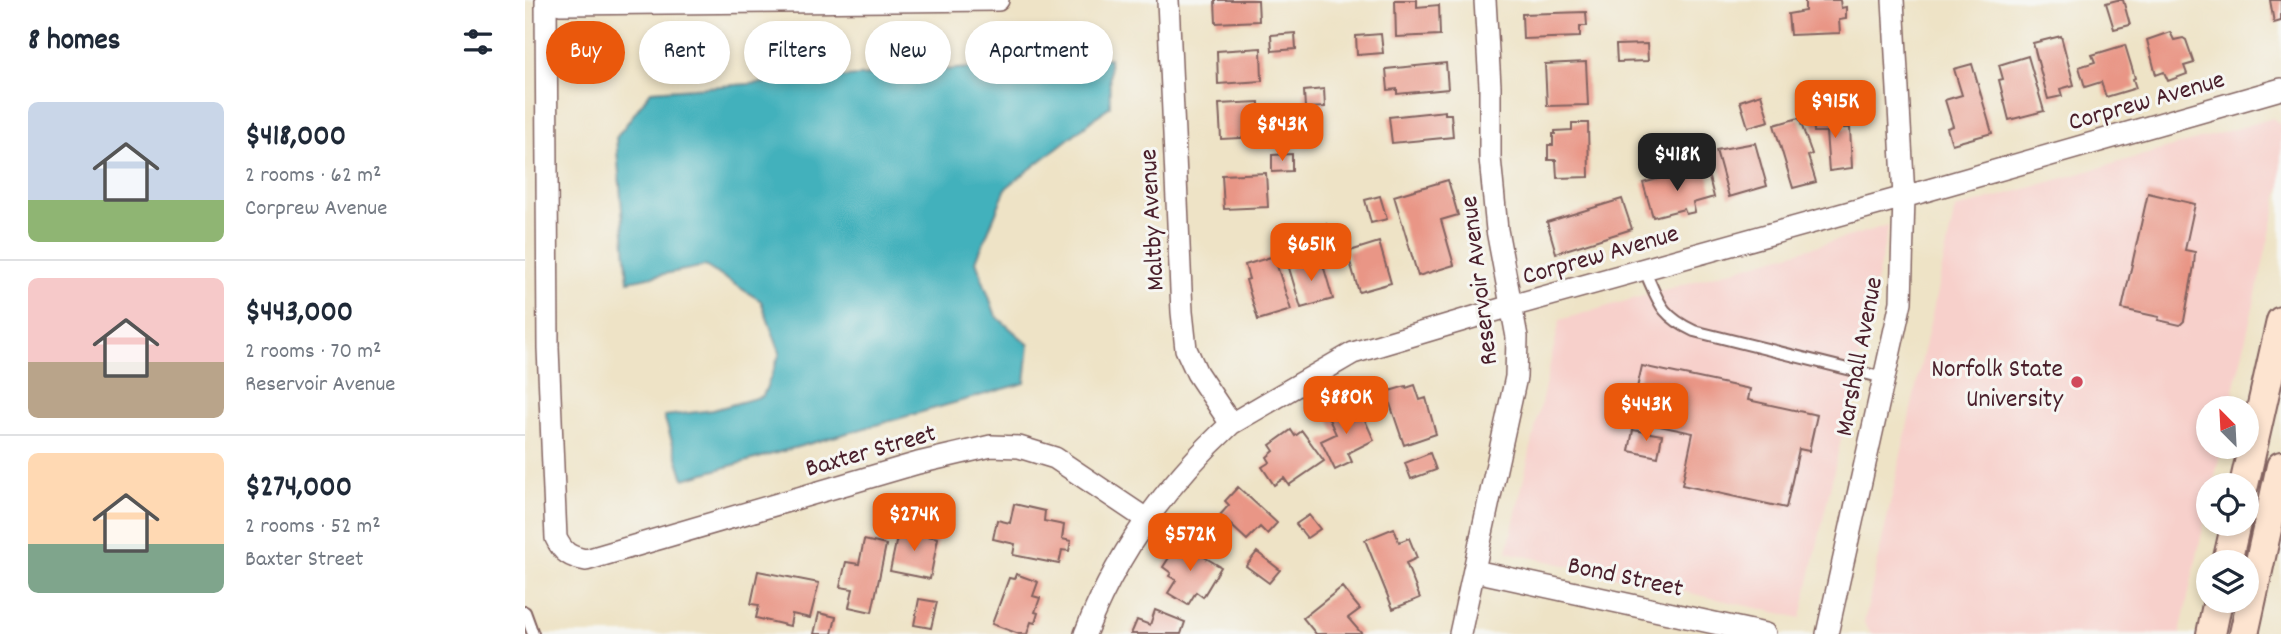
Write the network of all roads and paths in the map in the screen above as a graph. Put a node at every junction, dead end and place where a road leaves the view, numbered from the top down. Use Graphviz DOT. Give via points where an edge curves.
graph roads {
  1 [pos="548,0"];
  2 [pos="998,0"];
  3 [pos="1168,0"];
  4 [pos="1485,0"];
  5 [pos="1893,0"];
  6 [pos="846,1"];
  7 [pos="2281,89"];
  8 [pos="1904,197"];
  9 [pos="1644,269"];
  10 [pos="1511,306"];
  11 [pos="2281,321"];
  12 [pos="1884,378"];
  13 [pos="1231,424"];
  14 [pos="2281,466"];
  15 [pos="2247,473"];
  16 [pos="1146,519"];
  17 [pos="1475,571"];
  18 [pos="525,612"];
  19 [pos="2215,613"];
  20 [pos="533,634"];
  21 [pos="1085,634"];
  22 [pos="1460,634"];
  23 [pos="1765,634"];
  24 [pos="1827,634"];
  25 [pos="2211,634"];
  26 [pos="2243,634"];
  1 -- 6 [label="street" via="561,4"];
  1 -- 16 [label="street, Baxter Street" via="548,348 556,538 562,550 586,560 991,446 1019,447 1055,458"];
  2 -- 6 [label="street"];
  3 -- 13 [label="street, Maltby Avenue" via="1186,349"];
  4 -- 10 [label="street, Reservoir Avenue" via="1490,158"];
  5 -- 8 [label="street, Marshall Avenue"];
  7 -- 8 [label="street, Corprew Avenue"];
  8 -- 9 [label="street, Corprew Avenue"];
  8 -- 12 [label="street, Marshall Avenue" via="1901,302"];
  9 -- 10 [label="street, Corprew Avenue"];
  9 -- 12 [label="lane" via="1662,309 1675,322 1695,331"];
  10 -- 13 [label="street, Corprew Avenue" via="1353,353"];
  10 -- 17 [label="street, Reservoir Avenue" via="1517,337 1516,377"];
  11 -- 15 [label="main road"];
  12 -- 24 [label="street, Marshall Avenue"];
  13 -- 16 [label="street, Corprew Avenue"];
  14 -- 26 [label="main road"];
  16 -- 21 [label="street, Corprew Avenue" via="1102,593"];
  17 -- 22 [label="street, Reservoir Avenue"];
  17 -- 23 [label="street, Bond Street"];
  18 -- 20 [label="lane"];
  19 -- 25 [label="main road"];
}
